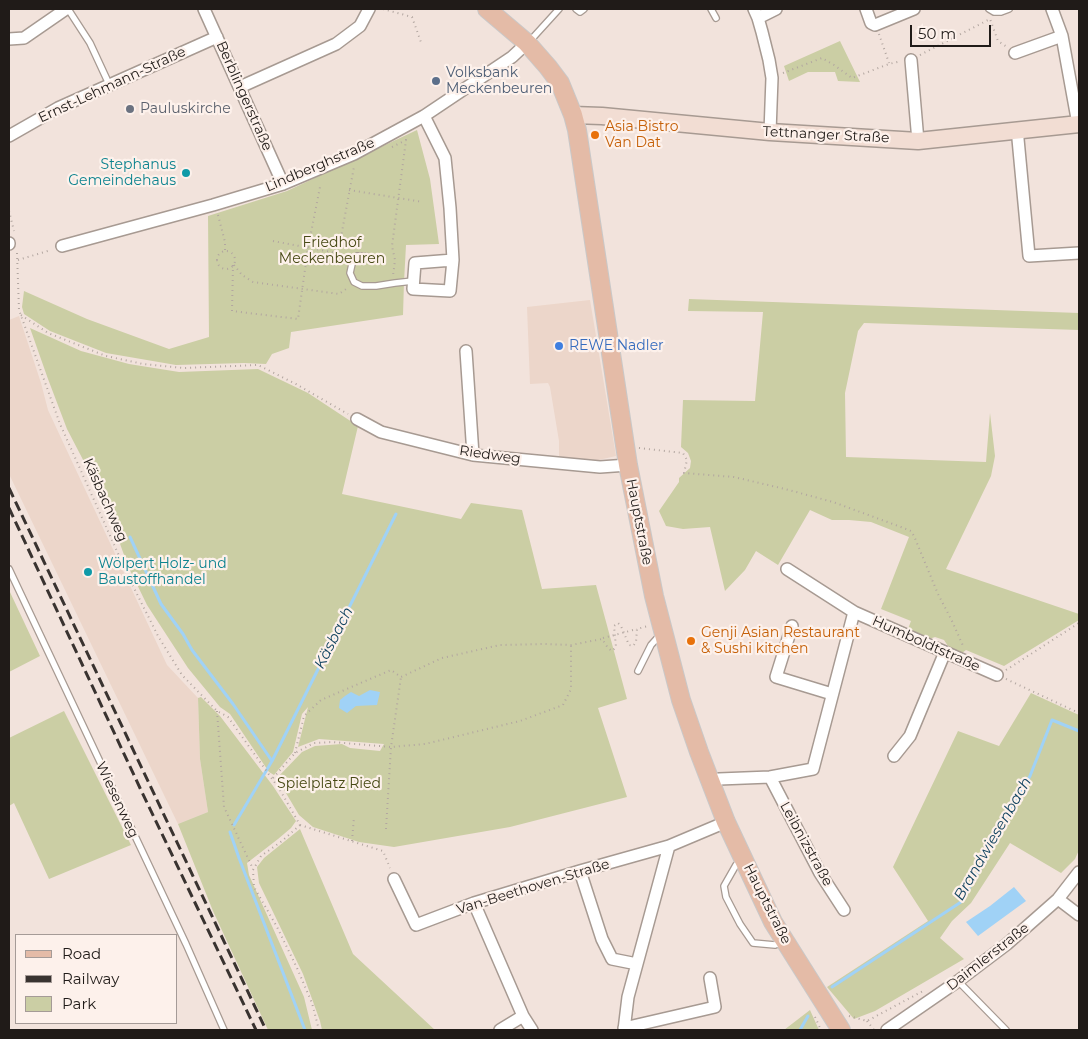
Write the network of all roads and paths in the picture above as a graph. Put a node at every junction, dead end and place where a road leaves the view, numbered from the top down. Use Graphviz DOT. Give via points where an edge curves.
graph roads {
  1 [pos="67,9"];
  2 [pos="204,9"];
  3 [pos="369,9"];
  4 [pos="383,9"];
  5 [pos="487,9"];
  6 [pos="559,9"];
  7 [pos="576,9"];
  8 [pos="584,9"];
  9 [pos="711,9"];
  10 [pos="776,9"];
  11 [pos="866,9"];
  12 [pos="914,9"];
  13 [pos="989,9"];
  14 [pos="1010,9"];
  15 [pos="1052,9"];
  16 [pos="756,13"];
  17 [pos="716,18"];
  18 [pos="875,25"];
  19 [pos="1062,36"];
  20 [pos="217,37"];
  21 [pos="9,39"];
  22 [pos="998,41"];
  23 [pos="527,43"];
  24 [pos="422,45"];
  25 [pos="1015,53"];
  26 [pos="910,60"];
  27 [pos="772,78"];
  28 [pos="109,84"];
  29 [pos="240,87"];
  30 [pos="573,115"];
  31 [pos="424,116"];
  32 [pos="1079,124"];
  33 [pos="1018,130"];
  34 [pos="770,132"];
  35 [pos="9,136"];
  36 [pos="918,140"];
  37 [pos="388,149"];
  38 [pos="354,167"];
  39 [pos="283,184"];
  40 [pos="320,187"];
  41 [pos="349,190"];
  42 [pos="398,198"];
  43 [pos="423,202"];
  44 [pos="213,205"];
  45 [pos="9,211"];
  46 [pos="9,233"];
  47 [pos="273,241"];
  48 [pos="11,246"];
  49 [pos="62,246"];
  50 [pos="308,248"];
  51 [pos="225,251"];
  52 [pos="338,253"];
  53 [pos="1079,253"];
  54 [pos="357,256"];
  55 [pos="370,257"];
  56 [pos="18,260"];
  57 [pos="453,260"];
  58 [pos="234,265"];
  59 [pos="354,282"];
  60 [pos="413,282"];
  61 [pos="392,283"];
  62 [pos="303,289"];
  63 [pos="21,315"];
  64 [pos="466,351"];
  65 [pos="357,420"];
  66 [pos="634,447"];
  67 [pos="473,455"];
  68 [pos="628,465"];
  69 [pos="9,569"];
  70 [pos="787,569"];
  71 [pos="854,612"];
  72 [pos="1079,624"];
  73 [pos="792,626"];
  74 [pos="662,627"];
  75 [pos="637,629"];
  76 [pos="624,633"];
  77 [pos="615,635"];
  78 [pos="602,638"];
  79 [pos="571,645"];
  80 [pos="946,652"];
  81 [pos="971,664"];
  82 [pos="638,671"];
  83 [pos="997,675"];
  84 [pos="401,677"];
  85 [pos="832,694"];
  86 [pos="217,710"];
  87 [pos="1079,713"];
  88 [pos="391,747"];
  89 [pos="295,753"];
  90 [pos="894,756"];
  91 [pos="770,777"];
  92 [pos="272,778"];
  93 [pos="710,782"];
  94 [pos="354,817"];
  95 [pos="726,822"];
  96 [pos="300,825"];
  97 [pos="386,829"];
  98 [pos="352,841"];
  99 [pos="669,846"];
  100 [pos="744,860"];
  101 [pos="253,870"];
  102 [pos="580,871"];
  103 [pos="1079,872"];
  104 [pos="394,879"];
  105 [pos="1058,899"];
  106 [pos="474,903"];
  107 [pos="844,910"];
  108 [pos="1079,916"];
  109 [pos="784,940"];
  110 [pos="637,964"];
  111 [pos="710,978"];
  112 [pos="958,981"];
  113 [pos="927,988"];
  114 [pos="844,1011"];
  115 [pos="523,1016"];
  116 [pos="867,1021"];
  117 [pos="624,1029"];
  118 [pos="224,1030"];
  119 [pos="319,1030"];
  120 [pos="500,1030"];
  121 [pos="532,1030"];
  122 [pos="842,1030"];
  123 [pos="874,1030"];
  124 [pos="887,1030"];
  125 [pos="1006,1030"];
  1 -- 21 [label="street" via="24,38"];
  1 -- 28 [label="lane" via="90,43"];
  2 -- 20 [label="street, Berblingerstraße"];
  3 -- 29 [label="street" via="360,26 336,44"];
  4 -- 24 [label="path" via="412,17"];
  5 -- 23 [label="main road, Hauptstraße"];
  6 -- 23 [label="lane"];
  7 -- 8 [label="lane" via="580,12"];
  9 -- 17 [label="lane"];
  10 -- 16 [label="street"];
  11 -- 18 [label="street" via="871,23"];
  12 -- 18 [label="street"];
  13 -- 14 [label="lane" via="1001,12"];
  15 -- 19 [label="street"];
  16 -- 27 [label="street"];
  18 -- 27 [label="path" via="889,64 852,78 822,58"];
  19 -- 25 [label="street"];
  19 -- 32 [label="street"];
  20 -- 28 [label="street, Ernst-Lehmann-Straße"];
  20 -- 29 [label="street, Berblingerstraße"];
  22 -- 26 [label="path" via="990,19"];
  23 -- 30 [label="main road, Hauptstraße" via="560,83"];
  23 -- 31 [label="street, Lindberghstraße" via="512,57"];
  26 -- 36 [label="street"];
  27 -- 34 [label="street"];
  28 -- 35 [label="street, Ernst-Lehmann-Straße"];
  29 -- 39 [label="street, Berblingerstraße"];
  30 -- 34 [label="main road, Tettnanger Straße"];
  30 -- 68 [label="main road, Hauptstraße"];
  31 -- 39 [label="street, Lindberghstraße" via="354,154"];
  31 -- 57 [label="street" via="445,158"];
  32 -- 33 [label="main road, Tettnanger Straße"];
  33 -- 36 [label="main road, Tettnanger Straße"];
  33 -- 53 [label="street" via="1029,256"];
  34 -- 36 [label="main road, Tettnanger Straße"];
  37 -- 42 [label="path" via="406,140"];
  38 -- 41 [label="path"];
  39 -- 44 [label="street, Lindberghstraße"];
  40 -- 50 [label="path"];
  41 -- 42 [label="path"];
  41 -- 52 [label="path"];
  42 -- 43 [label="path"];
  42 -- 61 [label="path" via="392,246"];
  44 -- 49 [label="street, Lindberghstraße"];
  44 -- 51 [label="path" via="219,218"];
  45 -- 46 [label="path" via="14,231"];
  47 -- 50 [label="path"];
  48 -- 56 [label="path, Käsbachweg"];
  49 -- 56 [label="path"];
  50 -- 52 [label="path"];
  50 -- 62 [label="path"];
  51 -- 58 [label="path" via="234,255"];
  51 -- 58 [label="path" via="218,256 219,266 227,269"];
  52 -- 54 [label="path"];
  54 -- 55 [label="lane"];
  54 -- 59 [label="lane" via="350,273"];
  56 -- 63 [label="path, Käsbachweg"];
  57 -- 60 [label="street" via="414,263"];
  57 -- 60 [label="street" via="450,291 413,289"];
  58 -- 62 [label="path" via="253,282"];
  58 -- 62 [label="path" via="232,311 298,319"];
  59 -- 61 [label="lane" via="362,286"];
  59 -- 62 [label="path" via="339,294"];
  60 -- 61 [label="lane"];
  63 -- 65 [label="path" via="48,333 106,356 143,364 184,368 258,365"];
  63 -- 86 [label="path, Käsbachweg" via="60,424 129,578 182,675"];
  64 -- 67 [label="street"];
  65 -- 67 [label="street, Riedweg" via="381,432"];
  66 -- 81 [label="path" via="683,452 687,460 684,473 734,478 785,489 833,502 911,531"];
  67 -- 68 [label="street, Riedweg" via="600,467"];
  68 -- 74 [label="main road, Hauptstraße"];
  69 -- 118 [label="lane, Wiesenweg"];
  70 -- 71 [label="street, Humboldtstraße"];
  71 -- 80 [label="street, Humboldtstraße"];
  71 -- 85 [label="street, Humboldtstraße"];
  72 -- 83 [label="path"];
  73 -- 85 [label="street" via="776,677"];
  74 -- 75 [label="path"];
  74 -- 82 [label="lane"];
  74 -- 93 [label="main road, Hauptstraße" via="680,700"];
  75 -- 76 [label="path"];
  75 -- 76 [label="path" via="633,646 629,645"];
  76 -- 77 [label="path"];
  76 -- 77 [label="path" via="618,623 614,626"];
  77 -- 78 [label="path"];
  77 -- 78 [label="path" via="616,647 612,651"];
  78 -- 79 [label="path"];
  79 -- 84 [label="path" via="500,645 442,658"];
  79 -- 88 [label="path" via="571,689 562,705 520,721 425,744"];
  80 -- 81 [label="street, Humboldtstraße"];
  80 -- 90 [label="street" via="910,736"];
  81 -- 83 [label="street, Humboldtstraße"];
  83 -- 87 [label="path"];
  84 -- 88 [label="path"];
  84 -- 89 [label="path" via="391,670 321,700 304,716"];
  85 -- 91 [label="street, Humboldtstraße" via="813,769"];
  86 -- 92 [label="path, Käsbachweg" via="228,717"];
  86 -- 101 [label="path" via="224,807"];
  88 -- 89 [label="path" via="314,743"];
  88 -- 97 [label="path"];
  89 -- 92 [label="path"];
  91 -- 93 [label="street, Humboldtstraße"];
  91 -- 107 [label="street, Leibnizstraße" via="820,873"];
  92 -- 96 [label="path, Käsbachweg"];
  93 -- 95 [label="main road, Hauptstraße"];
  94 -- 98 [label="path"];
  95 -- 99 [label="street, Van-Beethoven-Straße"];
  95 -- 100 [label="main road, Hauptstraße"];
  96 -- 98 [label="path"];
  96 -- 101 [label="path" via="261,856"];
  98 -- 104 [label="path" via="383,851"];
  99 -- 102 [label="street, Van-Beethoven-Straße"];
  99 -- 110 [label="street"];
  100 -- 109 [label="main road, Hauptstraße"];
  100 -- 109 [label="lane" via="736,865 724,886 726,897 754,943 776,945"];
  101 -- 119 [label="path" via="254,886 297,968"];
  102 -- 106 [label="street, Van-Beethoven-Straße"];
  102 -- 110 [label="street" via="612,960"];
  103 -- 105 [label="street, Daimlerstraße"];
  104 -- 106 [label="street, Van-Beethoven-Straße" via="416,925"];
  105 -- 108 [label="street"];
  105 -- 112 [label="street, Daimlerstraße"];
  106 -- 115 [label="street"];
  109 -- 122 [label="main road, Hauptstraße"];
  110 -- 117 [label="street"];
  111 -- 117 [label="street" via="715,1007"];
  112 -- 124 [label="street, Daimlerstraße"];
  112 -- 125 [label="lane"];
  113 -- 116 [label="path"];
  114 -- 116 [label="path" via="849,1016"];
  115 -- 120 [label="street"];
  115 -- 121 [label="street"];
  116 -- 123 [label="path"];
}
